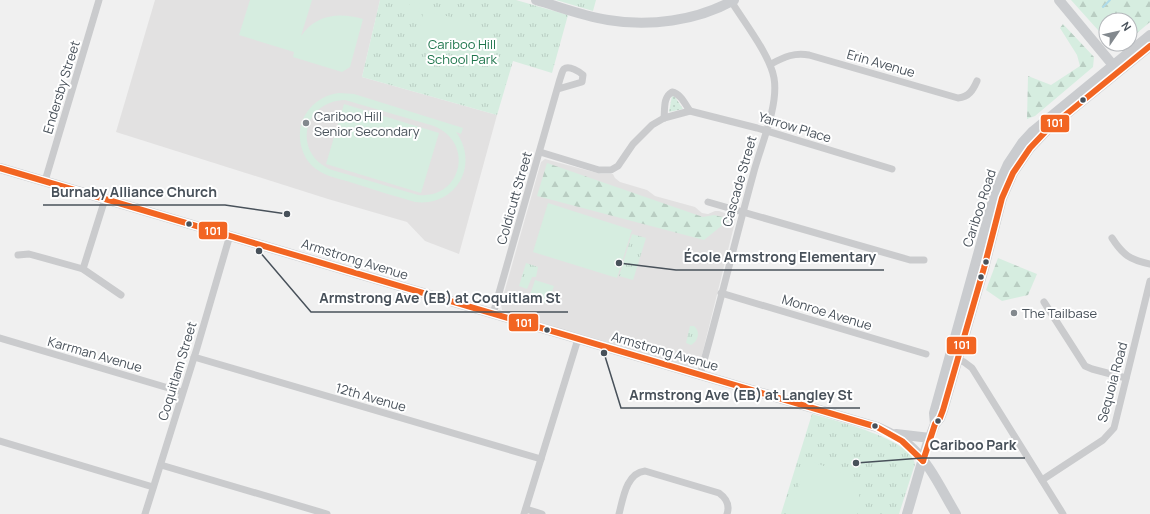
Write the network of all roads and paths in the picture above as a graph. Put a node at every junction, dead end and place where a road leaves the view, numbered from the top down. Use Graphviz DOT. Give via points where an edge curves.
graph roads {
  1 [pos="100,0"];
  2 [pos="536,0"];
  3 [pos="1059,0"];
  4 [pos="733,1"];
  5 [pos="1150,35"];
  6 [pos="1150,46"];
  7 [pos="770,64"];
  8 [pos="1116,68"];
  9 [pos="977,81"];
  10 [pos="558,89"];
  11 [pos="690,111"];
  12 [pos="664,118"];
  13 [pos="766,131"];
  14 [pos="540,152"];
  15 [pos="0,168"];
  16 [pos="892,169"];
  17 [pos="45,181"];
  18 [pos="106,199"];
  19 [pos="708,202"];
  20 [pos="743,212"];
  21 [pos="230,235"];
  22 [pos="1112,238"];
  23 [pos="18,255"];
  24 [pos="924,260"];
  25 [pos="1150,264"];
  26 [pos="83,269"];
  27 [pos="1150,281"];
  28 [pos="721,293"];
  29 [pos="121,296"];
  30 [pos="1044,302"];
  31 [pos="493,314"];
  32 [pos="0,338"];
  33 [pos="578,339"];
  34 [pos="926,354"];
  35 [pos="194,357"];
  36 [pos="957,359"];
  37 [pos="700,374"];
  38 [pos="1126,378"];
  39 [pos="182,392"];
  40 [pos="935,424"];
  41 [pos="892,434"];
  42 [pos="930,438"];
  43 [pos="0,441"];
  44 [pos="541,460"];
  45 [pos="923,461"];
  46 [pos="161,465"];
  47 [pos="1042,480"];
  48 [pos="153,486"];
  49 [pos="525,511"];
  50 [pos="145,514"];
  51 [pos="327,514"];
  52 [pos="542,514"];
  53 [pos="619,514"];
  54 [pos="727,514"];
  55 [pos="908,514"];
  56 [pos="956,514"];
  57 [pos="1063,514"];
  1 -- 17 [label="street, Endersby Street"];
  2 -- 4 [label="street" via="595,17 639,23 704,13"];
  3 -- 8 [label="street"];
  4 -- 7 [label="street, Cascade Street"];
  5 -- 8 [label="street, Cariboo Road"];
  6 -- 8 [label="street, Cariboo Road"];
  7 -- 9 [label="street, Erin Avenue" via="790,55 809,55 958,98 971,93"];
  7 -- 13 [label="street, Cascade Street" via="775,91"];
  8 -- 36 [label="street, Cariboo Road" via="1047,130 1013,173 1002,198 988,256"];
  8 -- 40 [label="street, Cariboo Road" via="1033,131 1005,171 995,193 934,413"];
  10 -- 14 [label="street, Coldicutt Street"];
  11 -- 12 [label="street, Yarrow Place"];
  11 -- 12 [label="street" via="680,96 672,92 665,99"];
  11 -- 13 [label="street, Yarrow Place"];
  12 -- 14 [label="street, Yarrow Place" via="643,133 618,166 611,170 599,170"];
  13 -- 16 [label="street, Yarrow Place"];
  13 -- 20 [label="street, Cascade Street"];
  14 -- 31 [label="street, Coldicutt Street"];
  15 -- 17 [label="street, Armstrong Avenue"];
  17 -- 18 [label="street, Armstrong Avenue"];
  18 -- 21 [label="street, Armstrong Avenue"];
  18 -- 26 [label="street"];
  19 -- 20 [label="street"];
  20 -- 24 [label="street" via="910,260"];
  20 -- 28 [label="street, Cascade Street"];
  21 -- 31 [label="street, Armstrong Avenue"];
  21 -- 35 [label="street, Coquitlam Street"];
  22 -- 25 [label="street" via="1127,256"];
  23 -- 26 [label="street" via="29,254"];
  26 -- 29 [label="street"];
  27 -- 38 [label="street, Sequoia Road"];
  28 -- 34 [label="street, Monroe Avenue"];
  28 -- 37 [label="street, Cascade Street"];
  30 -- 38 [label="street" via="1085,366"];
  31 -- 33 [label="street, Armstrong Avenue"];
  32 -- 39 [label="street, Karrman Avenue"];
  33 -- 37 [label="street, Armstrong Avenue"];
  33 -- 44 [label="street"];
  35 -- 39 [label="street, Coquitlam Street"];
  35 -- 44 [label="street, 12th Avenue"];
  36 -- 40 [label="street, Cariboo Road" via="940,418"];
  36 -- 47 [label="street" via="972,368"];
  37 -- 41 [label="street, Armstrong Avenue" via="877,427"];
  38 -- 47 [label="street, Sequoia Road" via="1116,422 1111,432"];
  39 -- 46 [label="street, Coquitlam Street"];
  40 -- 42 [label="street, Cariboo Road"];
  41 -- 42 [label="street"];
  41 -- 45 [label="street, Armstrong Avenue" via="909,445"];
  42 -- 45 [label="street, Cariboo Road"];
  43 -- 48 [label="street"];
  44 -- 49 [label="street"];
  45 -- 55 [label="street, Cariboo Road"];
  45 -- 56 [label="street, Armstrong Avenue"];
  46 -- 48 [label="street, Coquitlam Street"];
  46 -- 51 [label="street"];
  47 -- 57 [label="street"];
  48 -- 50 [label="street, Coquitlam Street"];
  49 -- 52 [label="street"];
  53 -- 54 [label="street" via="630,480 636,474 645,471 719,493 727,502"];
}
